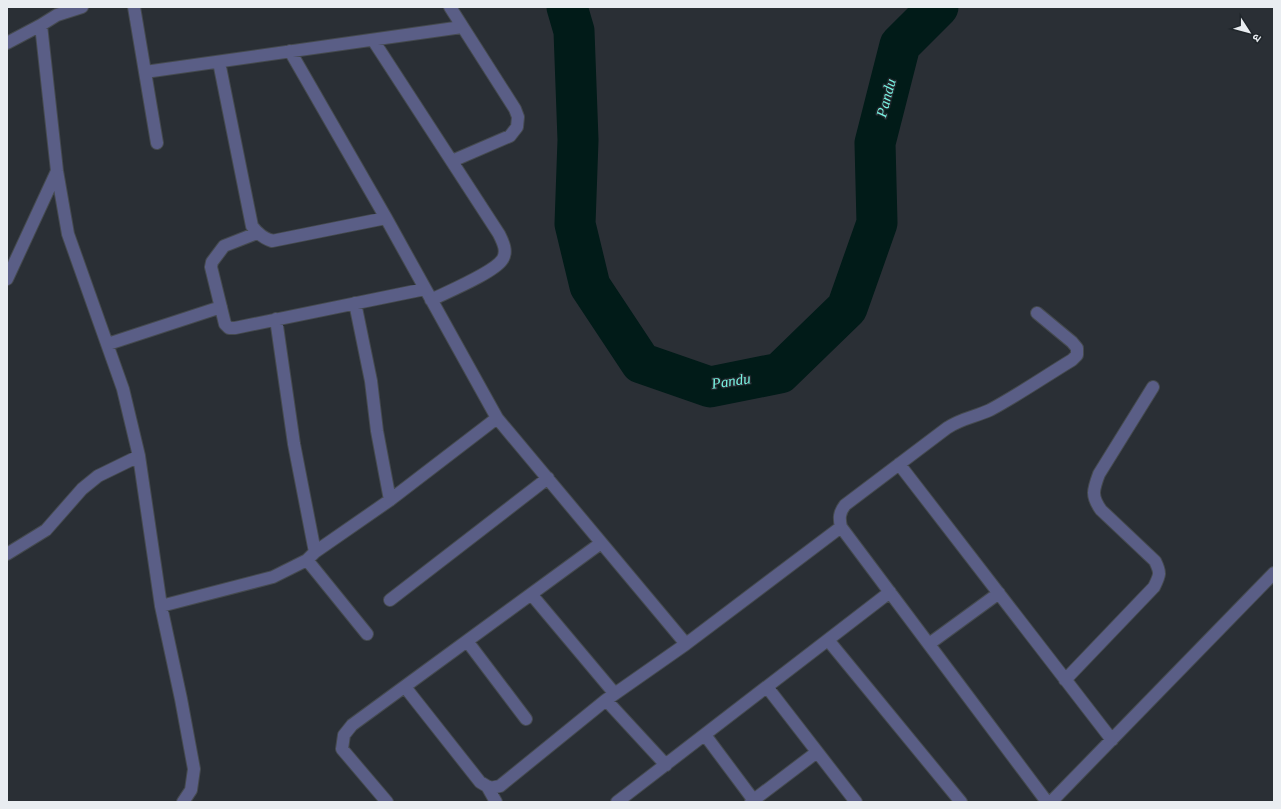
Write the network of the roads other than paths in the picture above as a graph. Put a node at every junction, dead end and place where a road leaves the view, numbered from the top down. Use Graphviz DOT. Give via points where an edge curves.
graph roads {
  1 [pos="82,7"];
  2 [pos="134,7"];
  3 [pos="450,7"];
  4 [pos="41,25"];
  5 [pos="462,27"];
  6 [pos="373,40"];
  7 [pos="7,43"];
  8 [pos="290,51"];
  9 [pos="219,62"];
  10 [pos="145,72"];
  11 [pos="157,143"];
  12 [pos="452,161"];
  13 [pos="57,171"];
  14 [pos="386,218"];
  15 [pos="257,233"];
  16 [pos="7,279"];
  17 [pos="425,289"];
  18 [pos="431,300"];
  19 [pos="355,303"];
  20 [pos="221,307"];
  21 [pos="1038,313"];
  22 [pos="276,319"];
  23 [pos="108,344"];
  24 [pos="1153,387"];
  25 [pos="497,418"];
  26 [pos="139,456"];
  27 [pos="899,464"];
  28 [pos="548,478"];
  29 [pos="390,500"];
  30 [pos="841,527"];
  31 [pos="601,543"];
  32 [pos="7,554"];
  33 [pos="311,556"];
  34 [pos="1274,573"];
  35 [pos="890,592"];
  36 [pos="531,594"];
  37 [pos="999,594"];
  38 [pos="390,600"];
  39 [pos="161,606"];
  40 [pos="367,634"];
  41 [pos="828,640"];
  42 [pos="467,641"];
  43 [pos="686,644"];
  44 [pos="929,644"];
  45 [pos="1065,680"];
  46 [pos="405,687"];
  47 [pos="767,687"];
  48 [pos="610,697"];
  49 [pos="526,720"];
  50 [pos="704,734"];
  51 [pos="1112,740"];
  52 [pos="816,752"];
  53 [pos="666,765"];
  54 [pos="487,786"];
  55 [pos="753,801"];
  56 [pos="183,802"];
  57 [pos="386,802"];
  58 [pos="496,802"];
  59 [pos="617,802"];
  60 [pos="856,802"];
  61 [pos="961,802"];
  62 [pos="1048,802"];
  63 [pos="1051,802"];
  1 -- 4 [label="street" via="57,15"];
  2 -- 10 [label="street"];
  3 -- 5 [label="street"];
  4 -- 7 [label="street"];
  4 -- 13 [label="street"];
  5 -- 6 [label="street"];
  5 -- 12 [label="street" via="515,108 518,117 517,127 510,136"];
  6 -- 8 [label="street"];
  6 -- 12 [label="street"];
  8 -- 9 [label="street"];
  8 -- 14 [label="street"];
  9 -- 10 [label="street"];
  9 -- 15 [label="street" via="252,226"];
  10 -- 11 [label="street"];
  12 -- 18 [label="street" via="500,234 505,246 503,260 492,270"];
  13 -- 16 [label="street"];
  13 -- 23 [label="street" via="68,234"];
  14 -- 15 [label="street" via="272,241"];
  14 -- 17 [label="street"];
  15 -- 20 [label="street" via="224,246 212,262 211,268"];
  17 -- 18 [label="street"];
  17 -- 19 [label="street"];
  18 -- 25 [label="street"];
  19 -- 22 [label="street"];
  19 -- 29 [label="street" via="371,381"];
  20 -- 22 [label="street" via="225,324 229,328"];
  20 -- 23 [label="street"];
  21 -- 27 [label="street" via="1072,342 1077,348 1077,355 996,407 958,421"];
  22 -- 33 [label="street"];
  23 -- 26 [label="street" via="123,389"];
  24 -- 45 [label="street" via="1093,488 1095,501 1102,510 1155,561 1160,570 1159,578 1154,587"];
  25 -- 28 [label="street"];
  25 -- 29 [label="street"];
  26 -- 32 [label="street" via="98,476 82,489 46,530"];
  26 -- 39 [label="street"];
  27 -- 30 [label="street" via="845,505 840,511"];
  27 -- 37 [label="street"];
  28 -- 31 [label="street"];
  28 -- 38 [label="street"];
  29 -- 33 [label="street"];
  30 -- 35 [label="street"];
  30 -- 43 [label="street"];
  31 -- 36 [label="street"];
  31 -- 43 [label="street"];
  33 -- 39 [label="street" via="273,577"];
  33 -- 40 [label="street"];
  34 -- 51 [label="street"];
  35 -- 41 [label="street"];
  35 -- 44 [label="street"];
  36 -- 42 [label="street"];
  36 -- 48 [label="street"];
  37 -- 44 [label="street"];
  37 -- 45 [label="street"];
  39 -- 56 [label="street" via="182,699 194,769 191,790"];
  41 -- 47 [label="street"];
  41 -- 61 [label="street"];
  42 -- 46 [label="street"];
  42 -- 49 [label="street"];
  43 -- 48 [label="street"];
  44 -- 62 [label="street"];
  45 -- 51 [label="street"];
  46 -- 54 [label="street" via="480,782"];
  46 -- 57 [label="street" via="352,725 344,735 342,749"];
  47 -- 50 [label="street"];
  47 -- 52 [label="street"];
  48 -- 53 [label="street"];
  48 -- 54 [label="street" via="500,786"];
  50 -- 53 [label="street"];
  50 -- 55 [label="street"];
  51 -- 63 [label="street"];
  52 -- 55 [label="street"];
  52 -- 60 [label="street"];
  53 -- 59 [label="street"];
  54 -- 58 [label="street"];
}
